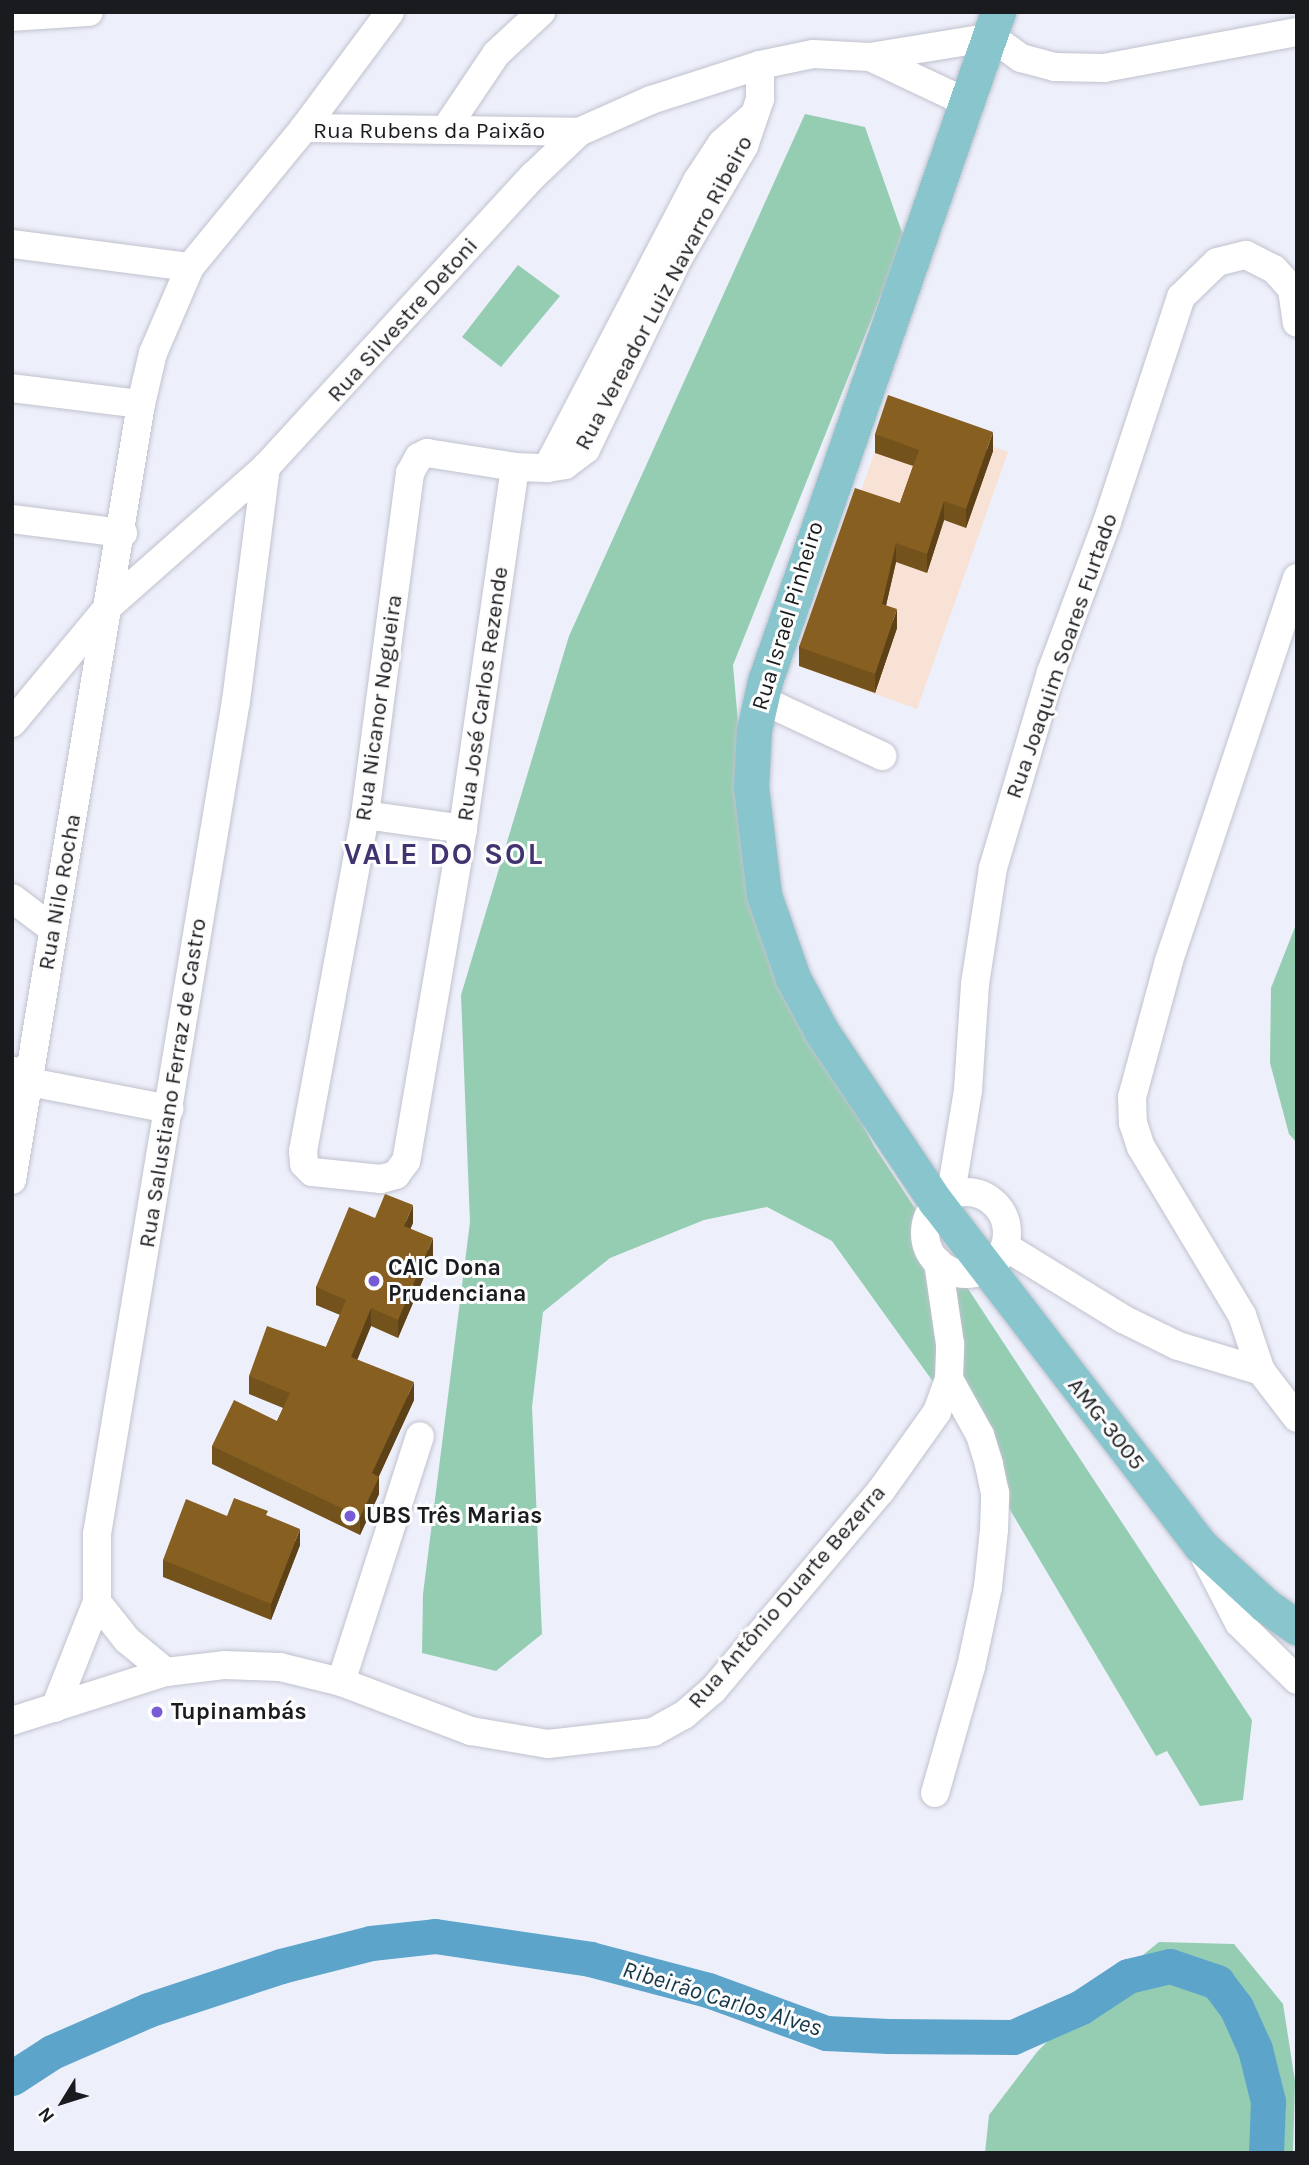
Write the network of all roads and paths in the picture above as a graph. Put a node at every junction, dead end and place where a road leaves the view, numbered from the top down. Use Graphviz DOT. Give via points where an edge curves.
graph roads {
  1 [pos="89,12"];
  2 [pos="390,12"];
  3 [pos="541,12"];
  4 [pos="12,17"];
  5 [pos="995,25"];
  6 [pos="1297,32"];
  7 [pos="870,57"];
  8 [pos="760,65"];
  9 [pos="970,104"];
  10 [pos="447,127"];
  11 [pos="304,128"];
  12 [pos="579,132"];
  13 [pos="12,244"];
  14 [pos="190,267"];
  15 [pos="1297,323"];
  16 [pos="12,388"];
  17 [pos="141,404"];
  18 [pos="427,453"];
  19 [pos="266,467"];
  20 [pos="515,467"];
  21 [pos="12,519"];
  22 [pos="122,533"];
  23 [pos="1297,579"];
  24 [pos="110,605"];
  25 [pos="760,699"];
  26 [pos="12,723"];
  27 [pos="882,756"];
  28 [pos="365,815"];
  29 [pos="463,829"];
  30 [pos="12,898"];
  31 [pos="53,929"];
  32 [pos="20,1075"];
  33 [pos="169,1109"];
  34 [pos="403,1168"];
  35 [pos="12,1180"];
  36 [pos="944,1197"];
  37 [pos="996,1258"];
  38 [pos="938,1262"];
  39 [pos="1261,1371"];
  40 [pos="949,1380"];
  41 [pos="1297,1418"];
  42 [pos="420,1436"];
  43 [pos="1200,1545"];
  44 [pos="97,1602"];
  45 [pos="1297,1627"];
  46 [pos="166,1672"];
  47 [pos="1297,1680"];
  48 [pos="341,1682"];
  49 [pos="55,1707"];
  50 [pos="12,1721"];
  51 [pos="935,1793"];
  1 -- 4 [label="street"];
  2 -- 11 [label="street"];
  3 -- 10 [label="street" via="496,54"];
  5 -- 6 [label="street" via="1021,58 1055,67 1104,68"];
  5 -- 7 [label="street, Rua Silvestre Detoni"];
  5 -- 9 [label="main road, Rua Israel Pinheiro"];
  7 -- 8 [label="street, Rua Silvestre Detoni" via="813,54"];
  7 -- 9 [label="street, Rua Silvestre Detoni"];
  8 -- 12 [label="street, Rua Silvestre Detoni" via="651,100"];
  8 -- 20 [label="street, Rua Vereador Luiz Navarro Ribeiro" via="757,114 744,146 679,257 586,449 565,465"];
  9 -- 25 [label="main road, Rua Israel Pinheiro" via="793,591"];
  10 -- 11 [label="street, Rua Rubens da Paixão"];
  10 -- 12 [label="street, Rua Rubens da Paixão"];
  11 -- 14 [label="street, Rua Rubens da Paixão"];
  12 -- 19 [label="street, Rua Silvestre Detoni" via="533,176"];
  13 -- 14 [label="street"];
  14 -- 17 [label="street, Rua Rubens da Paixão" via="157,341"];
  15 -- 36 [label="street, Rua Joaquim Soares Furtado" via="1292,289 1274,269 1246,255 1217,262 1181,297 1107,522 1051,672 993,868 975,984 968,1090"];
  16 -- 17 [label="street"];
  17 -- 22 [label="street, Rua Rubens da Paixão"];
  18 -- 20 [label="street, Rua Vereador Luiz Navarro Ribeiro"];
  18 -- 28 [label="street, Rua Nicanor Nogueira" via="419,457 410,473"];
  19 -- 24 [label="street, Rua Silvestre Detoni"];
  19 -- 33 [label="street, Rua Salustiano Ferraz de Castro" via="236,701"];
  20 -- 29 [label="street, Rua José Carlos Rezende"];
  21 -- 22 [label="street"];
  22 -- 24 [label="street, Rua Rubens da Paixão"];
  23 -- 39 [label="street" via="1169,961 1132,1097 1140,1147 1242,1315"];
  24 -- 26 [label="street, Rua Silvestre Detoni"];
  24 -- 31 [label="street, Rua Nilo Rocha"];
  25 -- 27 [label="street"];
  25 -- 36 [label="main road, Rua Israel Pinheiro" via="751,787 764,895 774,928 793,978 822,1032"];
  28 -- 29 [label="street"];
  28 -- 34 [label="street, Rua Nicanor Nogueira" via="304,1164 312,1172 381,1179"];
  29 -- 34 [label="street, Rua José Carlos Rezende"];
  30 -- 31 [label="street"];
  31 -- 32 [label="street, Rua Nilo Rocha"];
  32 -- 33 [label="street"];
  32 -- 35 [label="street, Rua Nilo Rocha"];
  33 -- 44 [label="street, Rua Salustiano Ferraz de Castro" via="97,1534"];
  36 -- 37 [label="main road, AMG-3005"];
  36 -- 38 [label="street, Rua Joaquim Soares Furtado" via="926,1224 925,1238"];
  37 -- 38 [label="street" via="963,1274"];
  37 -- 39 [label="street" via="1178,1346"];
  37 -- 43 [label="main road, AMG-3005"];
  38 -- 40 [label="street, Rua Antônio Duarte Bezerra" via="948,1310"];
  39 -- 41 [label="street"];
  40 -- 48 [label="street, Rua Antônio Duarte Bezerra" via="937,1412 862,1513 713,1690 684,1715 653,1732 548,1744 471,1731"];
  40 -- 51 [label="street" via="980,1435 989,1464 995,1493 994,1530 988,1587 971,1667"];
  42 -- 48 [label="street"];
  43 -- 45 [label="main road, AMG-3005" via="1265,1605"];
  43 -- 47 [label="street" via="1239,1623"];
  44 -- 46 [label="street" via="127,1640"];
  44 -- 49 [label="street"];
  46 -- 48 [label="street, Rua Antônio Duarte Bezerra" via="224,1665 280,1667"];
  46 -- 49 [label="street, Rua Antônio Duarte Bezerra"];
  49 -- 50 [label="street, Rua Antônio Duarte Bezerra"];
}
